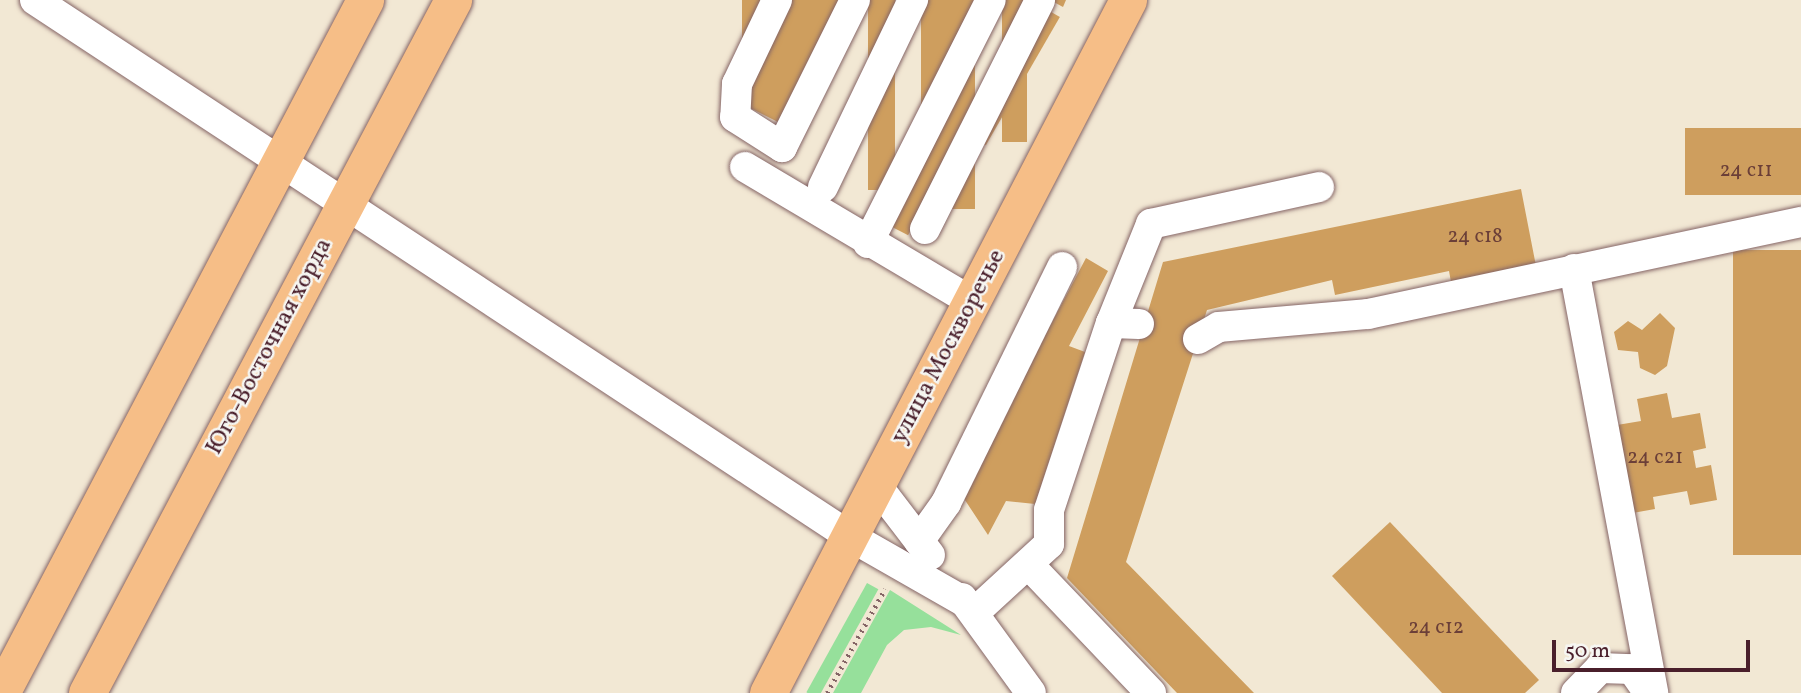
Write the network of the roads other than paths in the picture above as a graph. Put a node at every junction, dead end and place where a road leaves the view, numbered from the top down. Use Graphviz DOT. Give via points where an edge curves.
graph roads {
  1 [pos="35,0"];
  2 [pos="365,0"];
  3 [pos="453,0"];
  4 [pos="777,0"];
  5 [pos="855,0"];
  6 [pos="913,0"];
  7 [pos="991,0"];
  8 [pos="1041,0"];
  9 [pos="1129,0"];
  10 [pos="280,163"];
  11 [pos="745,167"];
  12 [pos="823,187"];
  13 [pos="1318,187"];
  14 [pos="345,206"];
  15 [pos="1801,222"];
  16 [pos="925,229"];
  17 [pos="868,243"];
  18 [pos="1062,267"];
  19 [pos="1574,269"];
  20 [pos="972,302"];
  21 [pos="1198,338"];
  22 [pos="877,486"];
  23 [pos="851,537"];
  24 [pos="919,541"];
  25 [pos="1028,565"];
  26 [pos="969,608"];
  27 [pos="1024,691"];
  28 [pos="1,693"];
  29 [pos="87,693"];
  30 [pos="768,693"];
  31 [pos="1151,693"];
  32 [pos="1576,693"];
  33 [pos="1651,693"];
  1 -- 10 [label="street"];
  2 -- 10 [label="main road"];
  3 -- 14 [label="main road, Юго-Восточная хорда"];
  4 -- 5 [label="street" via="737,83 735,117 782,147"];
  6 -- 12 [label="street"];
  7 -- 17 [label="street"];
  8 -- 16 [label="street"];
  9 -- 20 [label="main road, улица Москворечье"];
  10 -- 14 [label="street"];
  10 -- 28 [label="main road"];
  11 -- 17 [label="street"];
  13 -- 25 [label="street" via="1151,224 1125,324 1049,510 1049,544"];
  14 -- 23 [label="street"];
  14 -- 29 [label="main road, Юго-Восточная хорда"];
  15 -- 19 [label="street"];
  17 -- 20 [label="street"];
  18 -- 24 [label="street" via="946,503"];
  19 -- 21 [label="street" via="1368,314 1219,327"];
  19 -- 33 [label="street"];
  20 -- 22 [label="main road, улица Москворечье"];
  22 -- 23 [label="main road, улица Москворечье"];
  22 -- 24 [label="street"];
  23 -- 26 [label="street"];
  23 -- 30 [label="main road, улица Москворечье"];
  24 -- 26 [label="street"];
  25 -- 26 [label="street"];
  25 -- 31 [label="street"];
  26 -- 27 [label="street"];
  32 -- 33 [label="street" via="1600,668 1632,669"];
}
